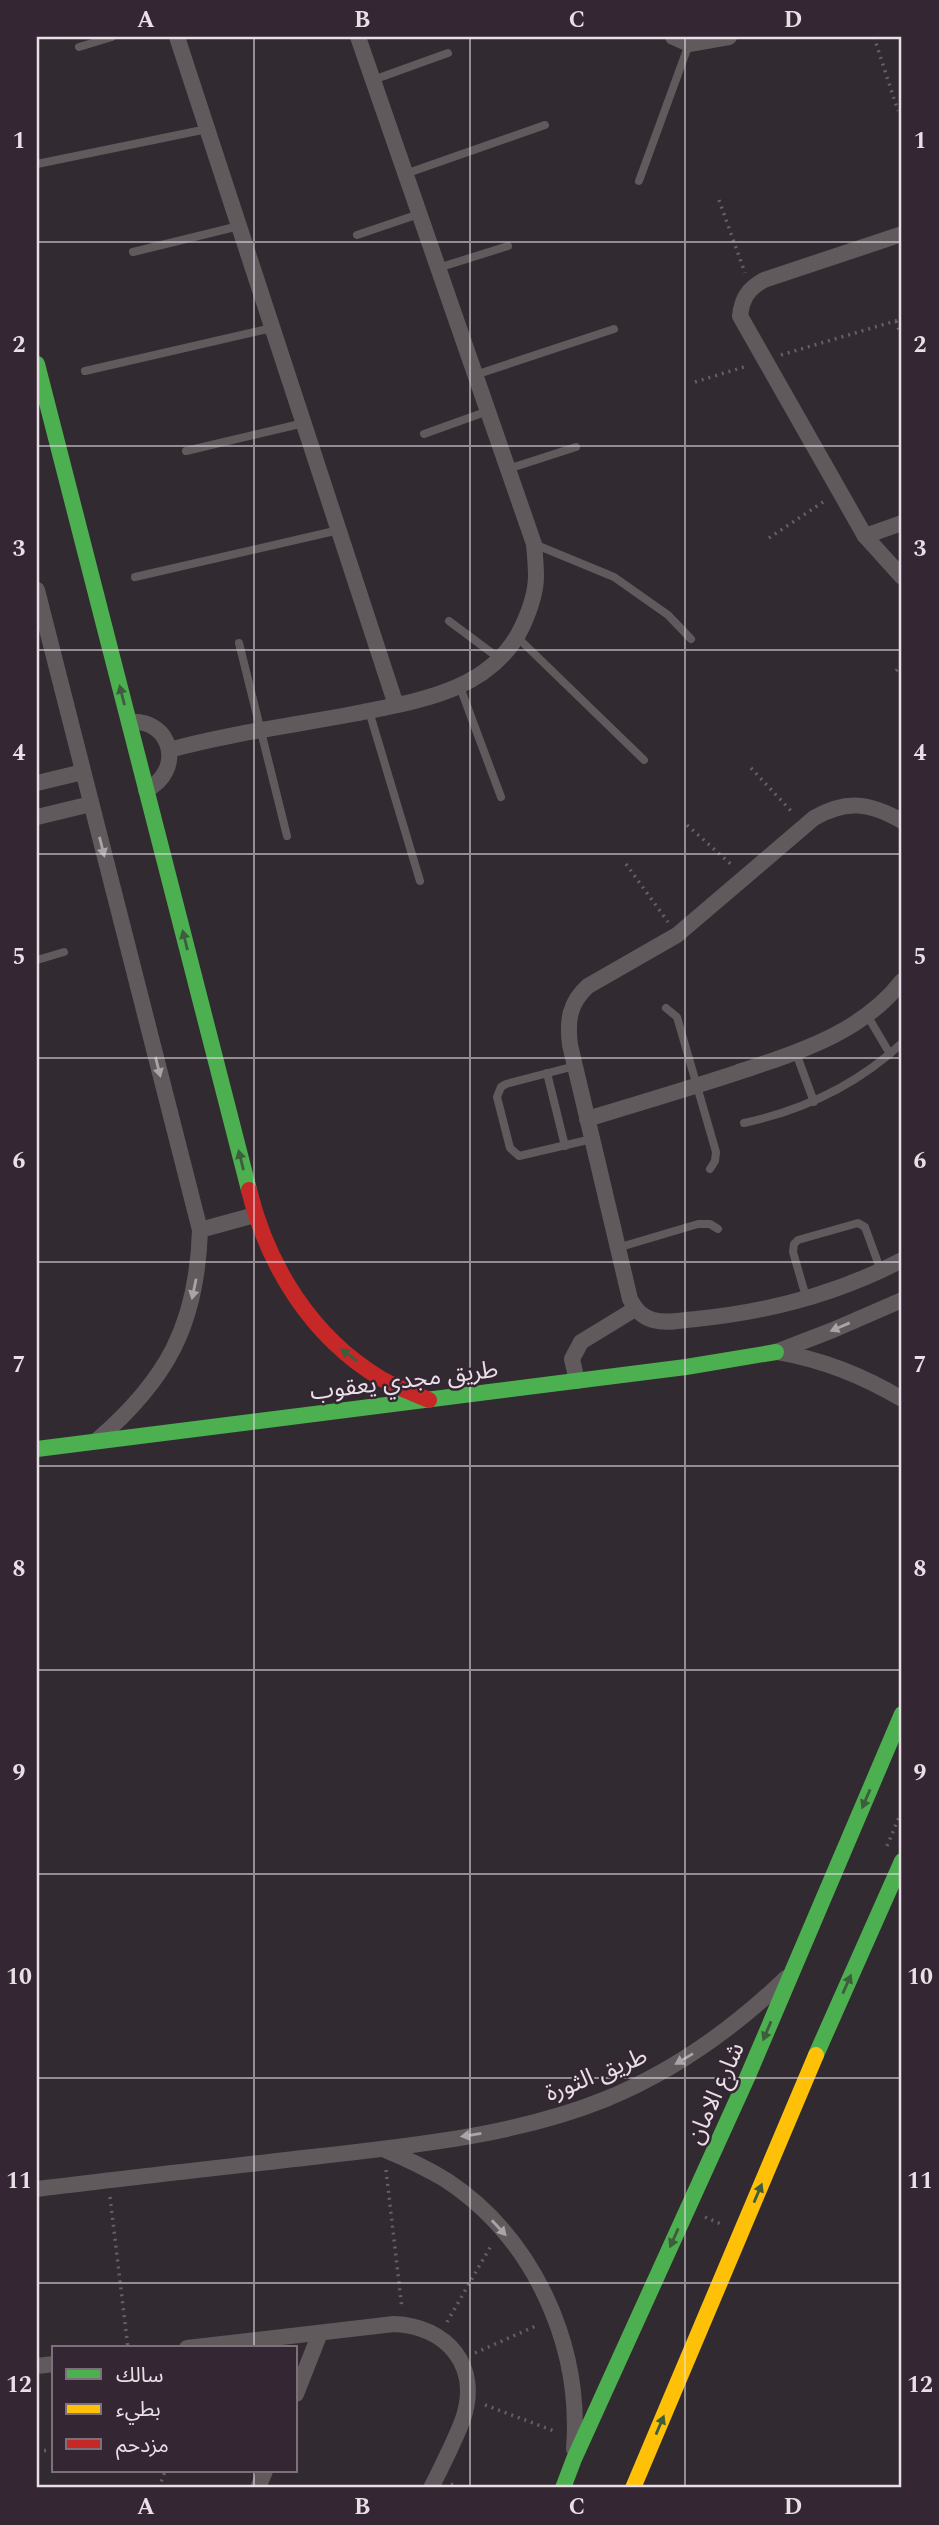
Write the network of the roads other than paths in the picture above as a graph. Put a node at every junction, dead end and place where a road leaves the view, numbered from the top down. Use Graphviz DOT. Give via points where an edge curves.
graph roads {
  1 [pos="112,37"];
  2 [pos="177,37"];
  3 [pos="358,37"];
  4 [pos="673,37"];
  5 [pos="729,37"];
  6 [pos="689,44"];
  7 [pos="79,47"];
  8 [pos="448,53"];
  9 [pos="373,80"];
  10 [pos="545,125"];
  11 [pos="207,129"];
  12 [pos="37,164"];
  13 [pos="405,174"];
  14 [pos="639,181"];
  15 [pos="419,214"];
  16 [pos="239,226"];
  17 [pos="902,234"];
  18 [pos="357,235"];
  19 [pos="508,246"];
  20 [pos="133,252"];
  21 [pos="438,268"];
  22 [pos="272,328"];
  23 [pos="614,328"];
  24 [pos="37,364"];
  25 [pos="85,370"];
  26 [pos="475,375"];
  27 [pos="488,411"];
  28 [pos="304,423"];
  29 [pos="424,434"];
  30 [pos="576,447"];
  31 [pos="186,451"];
  32 [pos="508,469"];
  33 [pos="902,523"];
  34 [pos="339,530"];
  35 [pos="865,536"];
  36 [pos="534,544"];
  37 [pos="135,577"];
  38 [pos="902,577"];
  39 [pos="37,590"];
  40 [pos="449,621"];
  41 [pos="517,637"];
  42 [pos="691,639"];
  43 [pos="239,643"];
  44 [pos="500,659"];
  45 [pos="460,687"];
  46 [pos="396,705"];
  47 [pos="369,710"];
  48 [pos="129,722"];
  49 [pos="261,732"];
  50 [pos="169,750"];
  51 [pos="643,760"];
  52 [pos="83,772"];
  53 [pos="37,783"];
  54 [pos="146,790"];
  55 [pos="501,797"];
  56 [pos="91,804"];
  57 [pos="37,817"];
  58 [pos="902,821"];
  59 [pos="287,836"];
  60 [pos="420,881"];
  61 [pos="64,953"];
  62 [pos="37,960"];
  63 [pos="902,981"];
  64 [pos="666,1008"];
  65 [pos="867,1015"];
  66 [pos="902,1042"];
  67 [pos="796,1053"];
  68 [pos="890,1054"];
  69 [pos="575,1066"];
  70 [pos="547,1073"];
  71 [pos="697,1086"];
  72 [pos="814,1102"];
  73 [pos="587,1119"];
  74 [pos="744,1123"];
  75 [pos="592,1139"];
  76 [pos="565,1146"];
  77 [pos="710,1169"];
  78 [pos="255,1215"];
  79 [pos="718,1229"];
  80 [pos="200,1230"];
  81 [pos="617,1248"];
  82 [pos="902,1260"];
  83 [pos="881,1271"];
  84 [pos="806,1297"];
  85 [pos="902,1300"];
  86 [pos="635,1309"];
  87 [pos="776,1352"];
  88 [pos="577,1381"];
  89 [pos="902,1399"];
  90 [pos="429,1400"];
  91 [pos="94,1442"];
  92 [pos="37,1449"];
  93 [pos="902,1714"];
  94 [pos="902,1750"];
  95 [pos="882,1762"];
  96 [pos="902,1861"];
  97 [pos="794,1970"];
  98 [pos="383,2149"];
  99 [pos="37,2189"];
  100 [pos="320,2333"];
  101 [pos="205,2346"];
  102 [pos="298,2389"];
  103 [pos="574,2459"];
  104 [pos="432,2488"];
  105 [pos="563,2488"];
  106 [pos="633,2488"];
  1 -- 7 [label="lane"];
  2 -- 11 [label="street"];
  3 -- 9 [label="street"];
  4 -- 6 [label="street"];
  5 -- 6 [label="street"];
  6 -- 14 [label="lane"];
  8 -- 9 [label="lane"];
  9 -- 13 [label="street"];
  10 -- 13 [label="lane"];
  11 -- 12 [label="lane"];
  11 -- 16 [label="street"];
  13 -- 15 [label="street"];
  15 -- 18 [label="lane"];
  15 -- 21 [label="street"];
  16 -- 20 [label="lane"];
  16 -- 22 [label="street"];
  17 -- 35 [label="street" via="764,280 742,301 740,316"];
  19 -- 21 [label="lane"];
  21 -- 26 [label="street"];
  22 -- 25 [label="lane"];
  22 -- 28 [label="street"];
  23 -- 26 [label="lane"];
  48 -- 24 [label="street, one-way"];
  26 -- 27 [label="street"];
  27 -- 29 [label="lane"];
  27 -- 32 [label="street"];
  28 -- 31 [label="lane"];
  28 -- 34 [label="street"];
  30 -- 32 [label="lane"];
  32 -- 36 [label="street"];
  33 -- 35 [label="street"];
  34 -- 37 [label="lane"];
  34 -- 46 [label="street"];
  35 -- 38 [label="street"];
  36 -- 41 [label="street" via="536,578"];
  36 -- 42 [label="lane" via="614,577 667,615"];
  39 -- 52 [label="street"];
  40 -- 44 [label="lane"];
  41 -- 44 [label="street"];
  41 -- 51 [label="lane"];
  43 -- 49 [label="lane"];
  44 -- 45 [label="street"];
  45 -- 46 [label="street"];
  45 -- 55 [label="lane"];
  46 -- 47 [label="street"];
  47 -- 49 [label="street"];
  47 -- 60 [label="lane"];
  48 -- 50 [label="street" via="144,722 158,730"];
  48 -- 54 [label="street"];
  49 -- 50 [label="street"];
  49 -- 59 [label="lane"];
  50 -- 54 [label="street" via="165,774"];
  52 -- 53 [label="street"];
  52 -- 56 [label="street"];
  78 -- 54 [label="street, one-way"];
  56 -- 57 [label="street"];
  56 -- 80 [label="street, one-way"];
  58 -- 69 [label="street" via="871,807 847,806 825,812 677,934 588,986 572,1005 568,1027"];
  61 -- 62 [label="lane"];
  63 -- 65 [label="street"];
  64 -- 71 [label="lane" via="677,1017"];
  65 -- 67 [label="street"];
  65 -- 68 [label="lane"];
  66 -- 68 [label="lane"];
  67 -- 71 [label="street"];
  67 -- 72 [label="lane"];
  68 -- 72 [label="lane" via="854,1081"];
  69 -- 70 [label="lane"];
  69 -- 73 [label="street"];
  70 -- 76 [label="lane"];
  70 -- 76 [label="lane" via="506,1084 497,1097 514,1153 525,1156"];
  71 -- 73 [label="street"];
  71 -- 77 [label="lane" via="716,1152"];
  72 -- 74 [label="lane"];
  73 -- 75 [label="street"];
  75 -- 76 [label="lane"];
  75 -- 81 [label="street"];
  78 -- 80 [label="street"];
  90 -- 78 [label="street, one-way" via="381,1379 339,1348 303,1309 275,1264"];
  79 -- 81 [label="lane" via="698,1224"];
  80 -- 91 [label="street, one-way" via="199,1268 174,1348 152,1384"];
  81 -- 86 [label="street"];
  82 -- 83 [label="street"];
  83 -- 84 [label="street"];
  83 -- 84 [label="lane" via="865,1227 858,1223 798,1240 793,1252"];
  84 -- 86 [label="street" via="723,1316 663,1322"];
  85 -- 87 [label="street, طريق مجدي يعقوب, one-way"];
  86 -- 88 [label="street" via="581,1342 572,1359"];
  87 -- 88 [label="street, طريق مجدي يعقوب"];
  87 -- 89 [label="street, طريق مجدي يعقوب" via="842,1368"];
  88 -- 90 [label="street, طريق مجدي يعقوب"];
  90 -- 91 [label="street, طريق مجدي يعقوب"];
  91 -- 92 [label="street, طريق مجدي يعقوب"];
  93 -- 95 [label="street, شارع الامان"];
  94 -- 95 [label="street"];
  95 -- 97 [label="street, شارع الامان, one-way"];
  106 -- 96 [label="street, one-way"];
  97 -- 98 [label="street, طريق الثورة, one-way" via="734,2024 688,2057 607,2099 520,2126"];
  97 -- 103 [label="street, شارع الامان, one-way"];
  98 -- 99 [label="street, طريق الثورة"];
  98 -- 103 [label="street, طريق الثورة, one-way" via="447,2181 475,2203 532,2270 556,2318 572,2378"];
  100 -- 101 [label="street"];
  100 -- 102 [label="street"];
  100 -- 104 [label="street" via="416,2326 451,2346 466,2378 467,2398 463,2418"];
  103 -- 105 [label="street, شارع الامان"];
}
